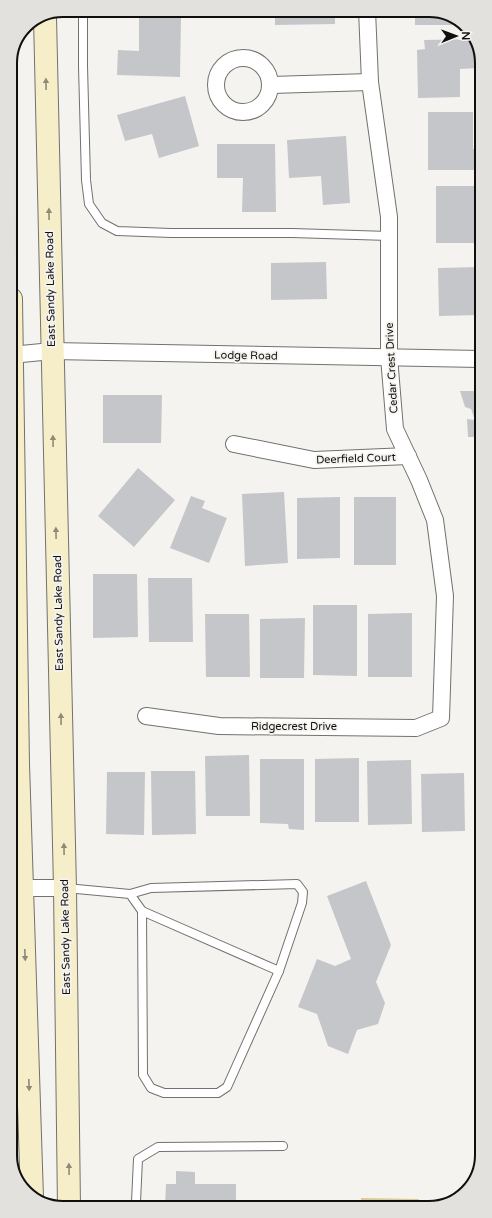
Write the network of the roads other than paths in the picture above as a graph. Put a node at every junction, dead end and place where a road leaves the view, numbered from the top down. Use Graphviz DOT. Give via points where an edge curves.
graph roads {
  1 [pos="83,17"];
  2 [pos="367,17"];
  3 [pos="45,20"];
  4 [pos="370,82"];
  5 [pos="271,85"];
  6 [pos="389,236"];
  7 [pos="52,351"];
  8 [pos="17,354"];
  9 [pos="389,357"];
  10 [pos="475,359"];
  11 [pos="234,444"];
  12 [pos="408,456"];
  13 [pos="17,696"];
  14 [pos="146,716"];
  15 [pos="441,718"];
  16 [pos="18,888"];
  17 [pos="65,888"];
  18 [pos="130,894"];
  19 [pos="142,911"];
  20 [pos="279,971"];
  21 [pos="283,1146"];
  22 [pos="32,1189"];
  23 [pos="69,1201"];
  24 [pos="136,1201"];
  1 -- 6 [label="lane" via="86,180 89,204 102,223 117,231"];
  2 -- 4 [label="street, Cedar Crest Drive"];
  7 -- 3 [label="main road, East Sandy Lake Road, one-way"];
  4 -- 5 [label="street"];
  4 -- 6 [label="street, Cedar Crest Drive" via="389,218"];
  6 -- 9 [label="street, Cedar Crest Drive"];
  7 -- 8 [label="street, Lodge Road"];
  7 -- 9 [label="street, Lodge Road"];
  17 -- 7 [label="main road, East Sandy Lake Road, one-way"];
  9 -- 10 [label="street, Lodge Road"];
  9 -- 12 [label="street, Cedar Crest Drive" via="395,429"];
  11 -- 12 [label="street, Deerfield Court" via="314,460"];
  12 -- 15 [label="street, Cedar Crest Drive" via="435,520 445,596"];
  13 -- 16 [label="main road"];
  14 -- 15 [label="street, Ridgecrest Drive" via="219,726 416,728"];
  16 -- 17 [label="street"];
  16 -- 22 [label="main road, one-way"];
  17 -- 18 [label="lane"];
  23 -- 17 [label="main road, East Sandy Lake Road, one-way"];
  18 -- 19 [label="lane"];
  18 -- 20 [label="lane" via="151,888 297,884 303,892 302,903"];
  19 -- 20 [label="lane"];
  19 -- 20 [label="lane" via="143,1076 151,1088 164,1093 218,1093 227,1087"];
  21 -- 24 [label="lane" via="158,1147 138,1159"];
}
